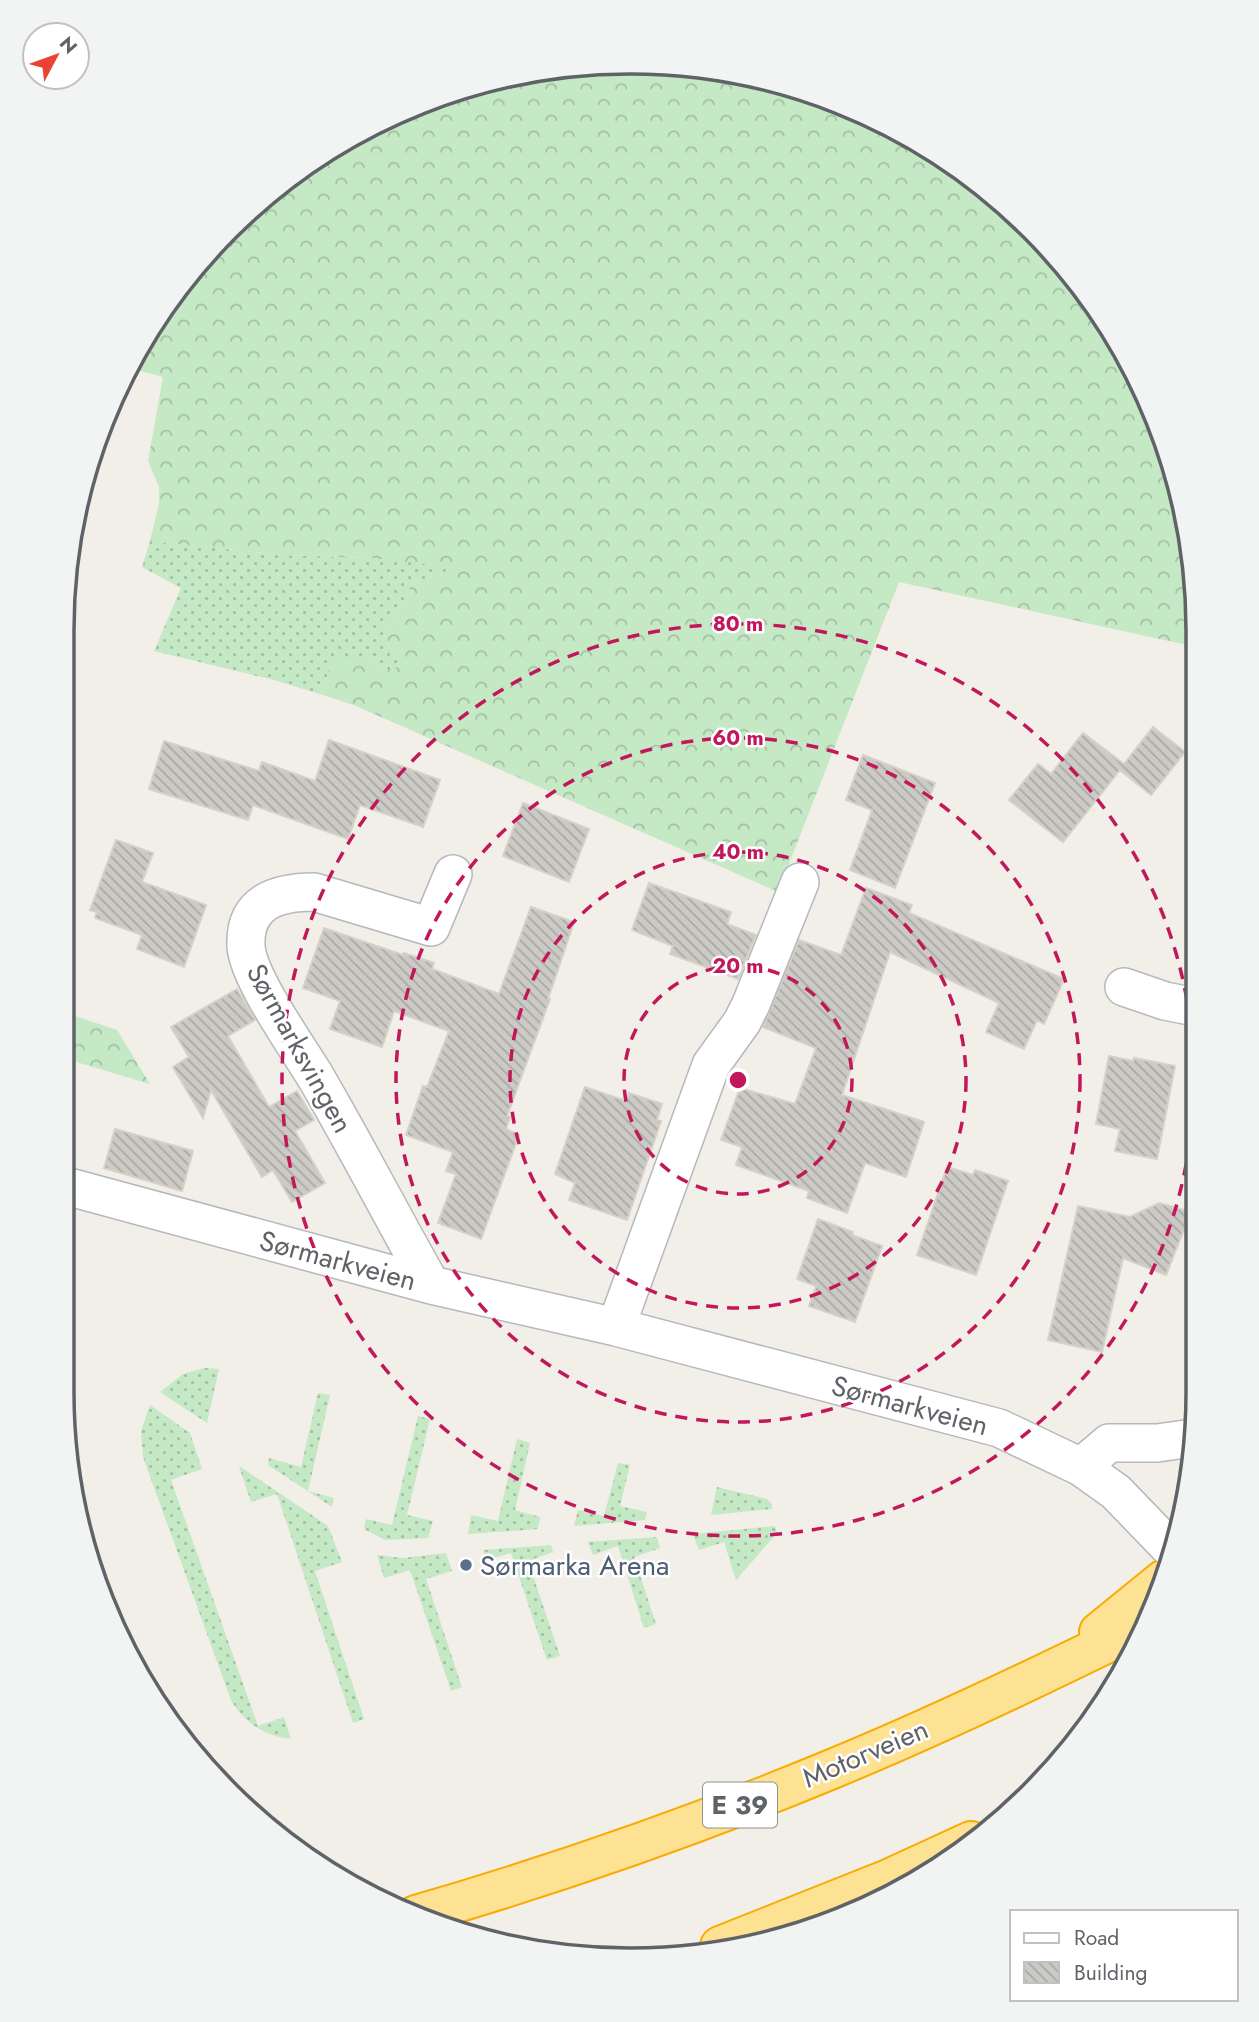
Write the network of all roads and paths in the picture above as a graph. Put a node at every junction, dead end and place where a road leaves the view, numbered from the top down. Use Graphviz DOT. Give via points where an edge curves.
graph roads {
  1 [pos="453,874"];
  2 [pos="800,882"];
  3 [pos="1125,987"];
  4 [pos="1186,1005"];
  5 [pos="74,1188"];
  6 [pos="431,1285"];
  7 [pos="616,1327"];
  8 [pos="1183,1439"];
  9 [pos="1081,1466"];
  10 [pos="1165,1543"];
  11 [pos="1148,1592"];
  12 [pos="1131,1631"];
  13 [pos="1051,1671"];
  14 [pos="931,1859"];
  15 [pos="429,1911"];
  16 [pos="743,1937"];
  1 -- 6 [label="street, Sørmarksvingen" via="431,928 314,892 297,892 263,902 253,914 246,947 256,978"];
  2 -- 7 [label="street" via="751,1004 711,1065"];
  3 -- 4 [label="street"];
  5 -- 6 [label="street, Sørmarkveien"];
  6 -- 7 [label="street, Sørmarkveien"];
  7 -- 9 [label="street, Sørmarkveien" via="999,1428"];
  8 -- 9 [label="street" via="1109,1443"];
  9 -- 10 [label="street, Sørmarkveien" via="1116,1492"];
  11 -- 13 [label="highway, E 39"];
  12 -- 13 [label="highway, Motorveien / E 39"];
  13 -- 15 [label="highway, Motorveien / E 39" via="833,1769 678,1829"];
  14 -- 16 [label="highway"];
}
